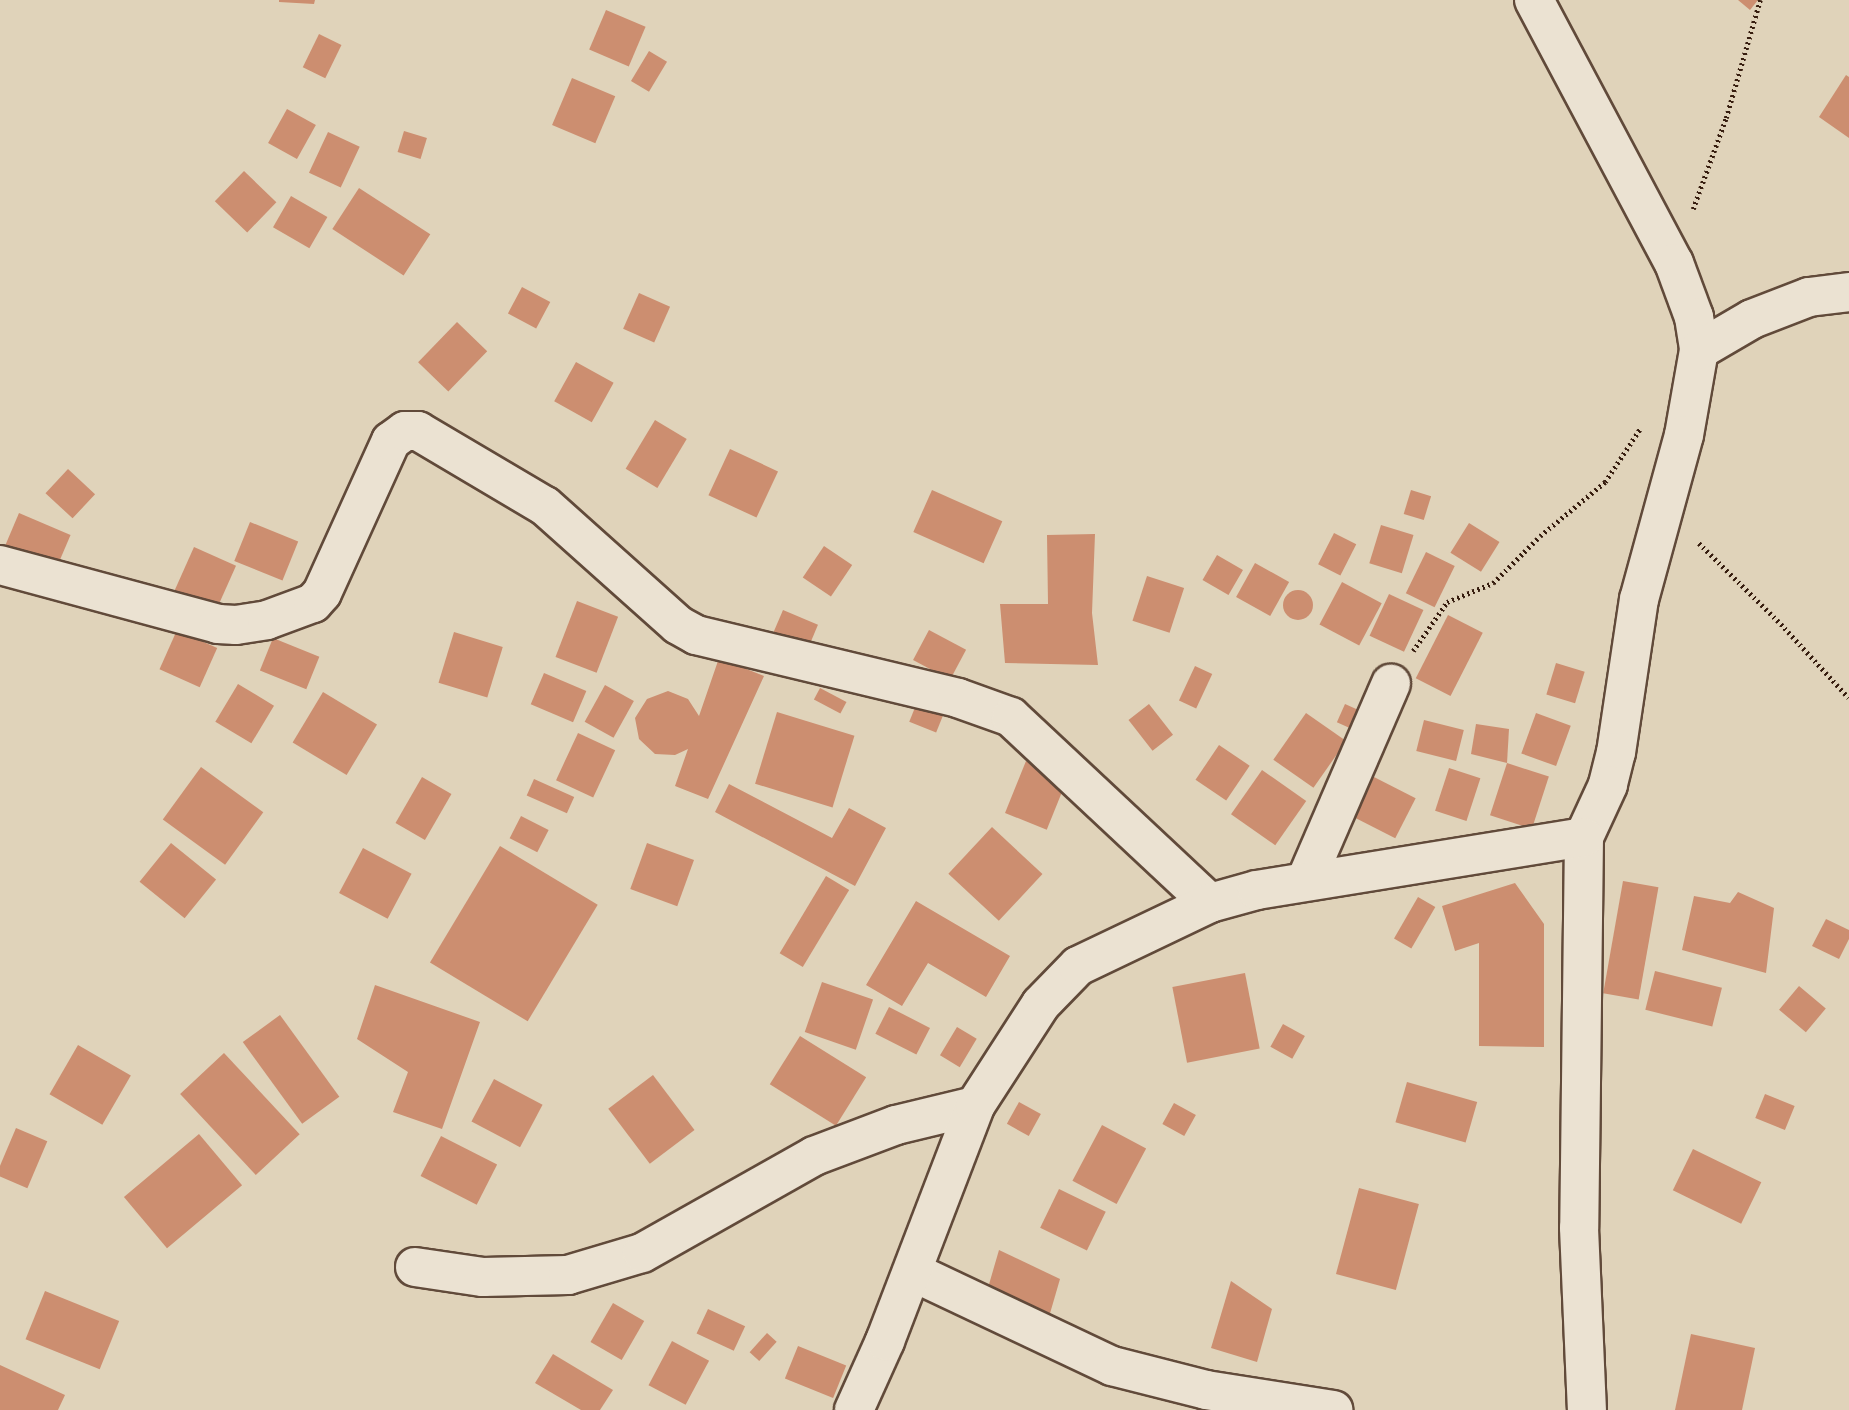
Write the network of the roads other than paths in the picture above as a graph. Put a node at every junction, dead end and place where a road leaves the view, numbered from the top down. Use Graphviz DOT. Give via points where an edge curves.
graph roads {
  1 [pos="1534,0"];
  2 [pos="1849,292"];
  3 [pos="1699,350"];
  4 [pos="0,565"];
  5 [pos="1391,684"];
  6 [pos="1584,837"];
  7 [pos="1306,880"];
  8 [pos="1210,903"];
  9 [pos="975,1106"];
  10 [pos="415,1267"];
  11 [pos="913,1272"];
  12 [pos="854,1410"];
  13 [pos="1333,1410"];
  14 [pos="1587,1410"];
  1 -- 3 [label="street" via="1674,263 1694,317"];
  2 -- 3 [label="street" via="1809,297 1752,319"];
  3 -- 6 [label="street" via="1684,435 1639,599 1616,752 1608,785"];
  4 -- 8 [label="street" via="218,624 267,620 313,603 322,593 391,441 405,431 418,431 545,506 678,625 696,635 983,705 1010,717"];
  5 -- 7 [label="street"];
  6 -- 7 [label="street"];
  6 -- 14 [label="street" via="1579,1228"];
  7 -- 8 [label="street"];
  8 -- 9 [label="street" via="1078,966 1041,1004"];
  9 -- 10 [label="street" via="896,1125 814,1156 642,1253 568,1275 483,1277"];
  9 -- 11 [label="street"];
  11 -- 12 [label="street"];
  11 -- 13 [label="street" via="1112,1366 1206,1390"];
}
